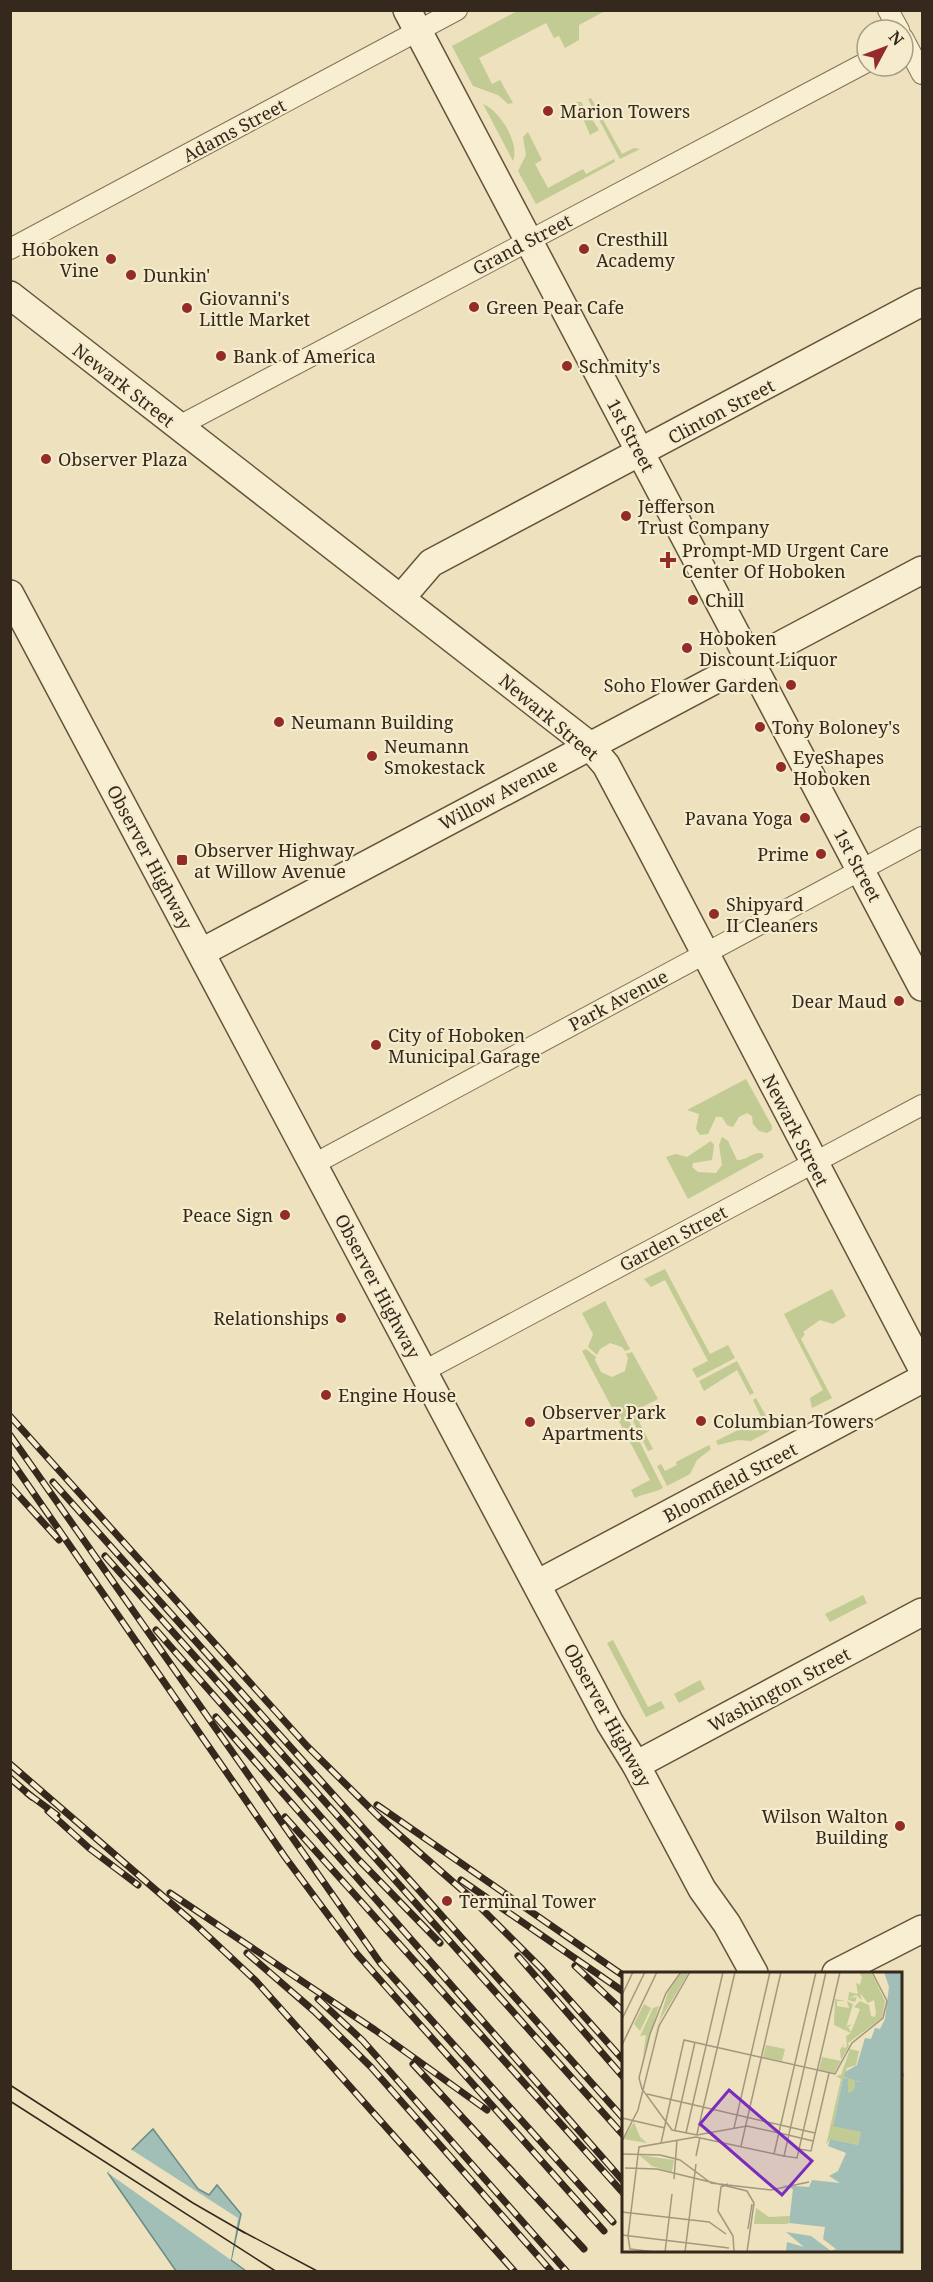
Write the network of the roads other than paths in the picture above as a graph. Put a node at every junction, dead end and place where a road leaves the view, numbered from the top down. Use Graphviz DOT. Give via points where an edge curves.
graph roads {
  1 [pos="457,10"];
  2 [pos="413,21"];
  3 [pos="915,58"];
  4 [pos="855,68"];
  5 [pos="922,74"];
  6 [pos="528,240"];
  7 [pos="10,249"];
  8 [pos="10,296"];
  9 [pos="922,302"];
  10 [pos="177,427"];
  11 [pos="641,454"];
  12 [pos="922,570"];
  13 [pos="10,594"];
  14 [pos="401,598"];
  15 [pos="749,661"];
  16 [pos="589,745"];
  17 [pos="922,837"];
  18 [pos="861,869"];
  19 [pos="202,952"];
  20 [pos="706,952"];
  21 [pos="922,987"];
  22 [pos="922,1105"];
  23 [pos="314,1164"];
  24 [pos="814,1164"];
  25 [pos="922,1368"];
  26 [pos="424,1371"];
  27 [pos="922,1378"];
  28 [pos="537,1584"];
  29 [pos="922,1612"];
  30 [pos="636,1765"];
  31 [pos="922,1929"];
  32 [pos="753,1972"];
  33 [pos="838,1972"];
  1 -- 2 [label="street, Adams Street"];
  2 -- 6 [label="main road, 1st Street"];
  2 -- 7 [label="street, Adams Street"];
  3 -- 5 [label="street"];
  4 -- 6 [label="street, Grand Street"];
  6 -- 10 [label="street, Grand Street"];
  6 -- 11 [label="main road, 1st Street"];
  8 -- 10 [label="main road, Newark Street"];
  9 -- 11 [label="main road, Clinton Street"];
  10 -- 14 [label="main road, Newark Street"];
  11 -- 14 [label="main road, Clinton Street" via="430,563"];
  11 -- 15 [label="main road, 1st Street"];
  12 -- 15 [label="main road, Willow Avenue"];
  13 -- 19 [label="main road, Observer Highway"];
  14 -- 16 [label="main road, Newark Street"];
  15 -- 16 [label="main road, Willow Avenue"];
  15 -- 18 [label="main road, 1st Street"];
  16 -- 19 [label="main road, Willow Avenue"];
  16 -- 20 [label="main road, Newark Street" via="606,765"];
  17 -- 18 [label="street, Park Avenue"];
  18 -- 20 [label="street, Park Avenue"];
  18 -- 21 [label="main road, 1st Street"];
  19 -- 23 [label="main road, Observer Highway"];
  20 -- 23 [label="street, Park Avenue"];
  20 -- 24 [label="main road, Newark Street"];
  22 -- 24 [label="street, Garden Street"];
  23 -- 26 [label="main road, Observer Highway"];
  24 -- 25 [label="main road, Newark Street"];
  24 -- 26 [label="street, Garden Street"];
  26 -- 28 [label="main road, Observer Highway"];
  27 -- 28 [label="main road, Bloomfield Street"];
  28 -- 30 [label="main road, Observer Highway"];
  29 -- 30 [label="main road, Washington Street"];
  30 -- 32 [label="main road, Observer Highway" via="702,1889"];
  31 -- 33 [label="main road"];
}
